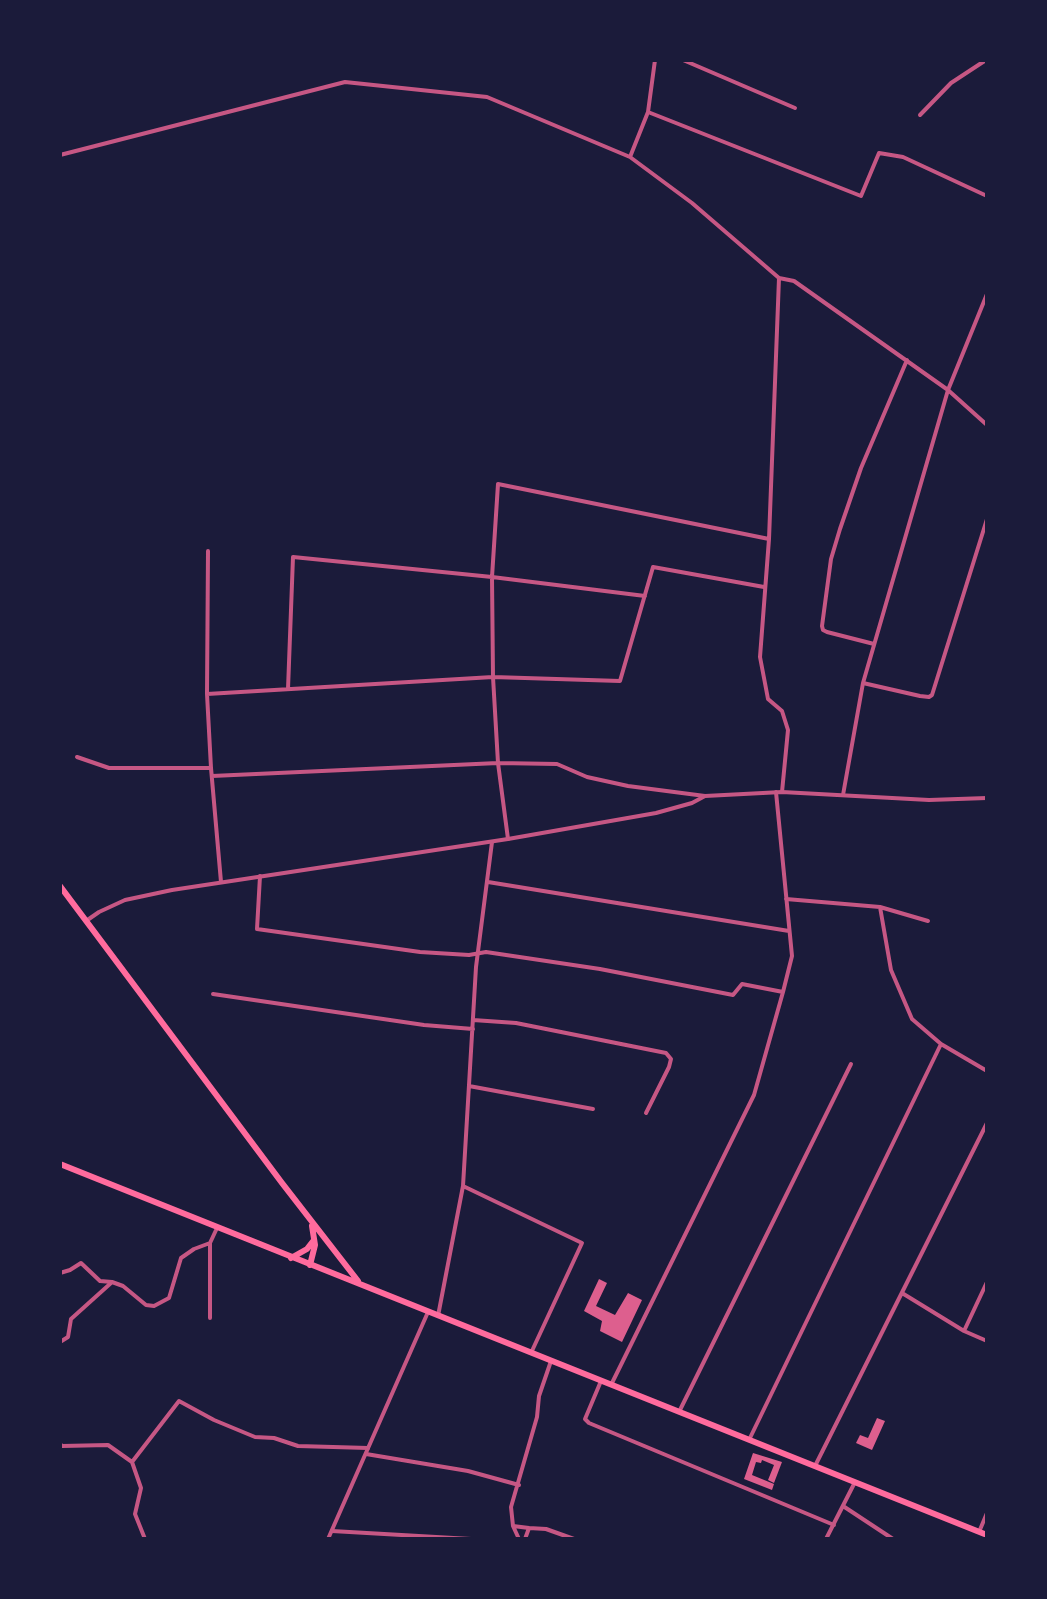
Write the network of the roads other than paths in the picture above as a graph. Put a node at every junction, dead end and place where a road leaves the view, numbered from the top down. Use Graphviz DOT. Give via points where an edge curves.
graph roads {
  1 [pos="655,60"];
  2 [pos="683,60"];
  3 [pos="986,60"];
  4 [pos="795,108"];
  5 [pos="648,112"];
  6 [pos="920,115"];
  7 [pos="60,155"];
  8 [pos="630,157"];
  9 [pos="987,196"];
  10 [pos="779,278"];
  11 [pos="987,294"];
  12 [pos="907,360"];
  13 [pos="948,390"];
  14 [pos="987,425"];
  15 [pos="987,519"];
  16 [pos="769,539"];
  17 [pos="208,551"];
  18 [pos="492,577"];
  19 [pos="764,587"];
  20 [pos="645,596"];
  21 [pos="874,644"];
  22 [pos="493,677"];
  23 [pos="863,683"];
  24 [pos="288,689"];
  25 [pos="207,694"];
  26 [pos="77,757"];
  27 [pos="498,763"];
  28 [pos="211,768"];
  29 [pos="212,776"];
  30 [pos="779,792"];
  31 [pos="843,795"];
  32 [pos="705,796"];
  33 [pos="987,798"];
  34 [pos="508,839"];
  35 [pos="492,842"];
  36 [pos="260,876"];
  37 [pos="221,882"];
  38 [pos="487,882"];
  39 [pos="60,886"];
  40 [pos="786,899"];
  41 [pos="880,907"];
  42 [pos="86,921"];
  43 [pos="928,921"];
  44 [pos="789,931"];
  45 [pos="478,954"];
  46 [pos="783,992"];
  47 [pos="213,994"];
  48 [pos="473,1020"];
  49 [pos="473,1029"];
  50 [pos="941,1044"];
  51 [pos="851,1064"];
  52 [pos="987,1071"];
  53 [pos="469,1086"];
  54 [pos="593,1109"];
  55 [pos="646,1113"];
  56 [pos="987,1123"];
  57 [pos="60,1164"];
  58 [pos="463,1186"];
  59 [pos="311,1223"];
  60 [pos="217,1228"];
  61 [pos="314,1240"];
  62 [pos="210,1243"];
  63 [pos="291,1258"];
  64 [pos="310,1265"];
  65 [pos="60,1273"];
  66 [pos="112,1282"];
  67 [pos="987,1282"];
  68 [pos="360,1283"];
  69 [pos="902,1293"];
  70 [pos="428,1312"];
  71 [pos="438,1316"];
  72 [pos="210,1318"];
  73 [pos="964,1331"];
  74 [pos="987,1341"];
  75 [pos="60,1342"];
  76 [pos="531,1353"];
  77 [pos="551,1361"];
  78 [pos="601,1381"];
  79 [pos="611,1385"];
  80 [pos="679,1412"];
  81 [pos="749,1440"];
  82 [pos="60,1444"];
  83 [pos="367,1451"];
  84 [pos="132,1462"];
  85 [pos="815,1466"];
  86 [pos="855,1482"];
  87 [pos="519,1485"];
  88 [pos="843,1506"];
  89 [pos="987,1513"];
  90 [pos="834,1525"];
  91 [pos="513,1526"];
  92 [pos="529,1528"];
  93 [pos="332,1531"];
  94 [pos="983,1534"];
  95 [pos="145,1539"];
  96 [pos="328,1539"];
  97 [pos="471,1539"];
  98 [pos="522,1539"];
  99 [pos="574,1539"];
  100 [pos="826,1539"];
  101 [pos="893,1539"];
  1 -- 5 [label="street"];
  2 -- 4 [label="street"];
  3 -- 6 [label="street" via="951,83"];
  5 -- 8 [label="street"];
  5 -- 9 [label="street" via="861,196 879,153 903,157"];
  7 -- 8 [label="street" via="345,82 487,97"];
  8 -- 10 [label="street"];
  10 -- 12 [label="street" via="794,281"];
  10 -- 16 [label="street"];
  11 -- 13 [label="street"];
  12 -- 13 [label="street"];
  12 -- 21 [label="street" via="840,529 822,626 827,632"];
  13 -- 14 [label="street"];
  13 -- 21 [label="street"];
  15 -- 23 [label="street" via="932,695"];
  16 -- 18 [label="street" via="498,484"];
  16 -- 19 [label="street"];
  17 -- 25 [label="street"];
  18 -- 20 [label="street"];
  18 -- 22 [label="street"];
  18 -- 24 [label="street" via="293,557"];
  19 -- 20 [label="street" via="653,567"];
  19 -- 30 [label="street" via="760,657 768,699 782,711 788,730"];
  20 -- 22 [label="street" via="620,681"];
  21 -- 23 [label="street"];
  22 -- 24 [label="street"];
  22 -- 27 [label="street"];
  23 -- 31 [label="street"];
  24 -- 25 [label="street"];
  25 -- 28 [label="street"];
  26 -- 28 [label="street" via="109,768"];
  27 -- 29 [label="street"];
  27 -- 32 [label="street" via="557,764 628,786"];
  27 -- 34 [label="street"];
  28 -- 29 [label="street"];
  29 -- 37 [label="street"];
  30 -- 31 [label="street"];
  30 -- 32 [label="street"];
  30 -- 40 [label="street"];
  31 -- 33 [label="street"];
  32 -- 34 [label="street" via="656,813"];
  34 -- 35 [label="street"];
  35 -- 36 [label="street"];
  35 -- 38 [label="street"];
  36 -- 37 [label="street"];
  36 -- 45 [label="street" via="257,929 420,952"];
  37 -- 42 [label="street" via="125,900"];
  38 -- 44 [label="street"];
  38 -- 45 [label="street"];
  39 -- 42 [label="main road"];
  40 -- 41 [label="street"];
  40 -- 44 [label="street"];
  41 -- 43 [label="street"];
  41 -- 50 [label="street" via="891,970 912,1019"];
  42 -- 59 [label="main road"];
  44 -- 46 [label="street" via="792,956"];
  45 -- 46 [label="street" via="600,969 733,995 742,984"];
  45 -- 48 [label="street"];
  46 -- 79 [label="street" via="754,1095"];
  47 -- 49 [label="street"];
  48 -- 49 [label="street"];
  48 -- 55 [label="street" via="516,1023 666,1053 669,1067"];
  49 -- 53 [label="street"];
  50 -- 52 [label="street"];
  50 -- 81 [label="street"];
  51 -- 80 [label="street"];
  53 -- 54 [label="street"];
  53 -- 58 [label="street"];
  56 -- 69 [label="street"];
  57 -- 60 [label="main road"];
  58 -- 71 [label="street"];
  58 -- 76 [label="street" via="582,1243"];
  59 -- 61 [label="main road"];
  59 -- 68 [label="main road"];
  60 -- 62 [label="street"];
  60 -- 63 [label="main road"];
  61 -- 63 [label="main road"];
  61 -- 64 [label="main road"];
  62 -- 66 [label="street" via="181,1258 169,1298 154,1306"];
  62 -- 72 [label="street"];
  63 -- 64 [label="main road"];
  64 -- 68 [label="main road"];
  65 -- 66 [label="street" via="81,1263 100,1281"];
  66 -- 75 [label="street" via="71,1319 68,1337"];
  67 -- 73 [label="street"];
  68 -- 70 [label="main road"];
  69 -- 73 [label="street"];
  69 -- 85 [label="street"];
  70 -- 71 [label="main road"];
  70 -- 83 [label="street"];
  71 -- 76 [label="main road"];
  73 -- 74 [label="street"];
  76 -- 77 [label="main road"];
  77 -- 78 [label="main road"];
  77 -- 87 [label="street"];
  78 -- 79 [label="main road"];
  78 -- 90 [label="street" via="585,1419 589,1423"];
  79 -- 80 [label="main road"];
  80 -- 81 [label="main road"];
  81 -- 85 [label="main road"];
  82 -- 84 [label="street" via="108,1445"];
  83 -- 84 [label="street" via="255,1437 179,1401"];
  83 -- 87 [label="street"];
  83 -- 93 [label="street"];
  84 -- 95 [label="street" via="141,1488 135,1514"];
  85 -- 86 [label="main road"];
  86 -- 88 [label="street"];
  86 -- 94 [label="main road"];
  87 -- 91 [label="street" via="511,1507"];
  88 -- 90 [label="street"];
  88 -- 101 [label="street"];
  89 -- 94 [label="street"];
  90 -- 100 [label="street"];
  91 -- 92 [label="street"];
  91 -- 98 [label="street"];
  92 -- 98 [label="street"];
  92 -- 99 [label="street"];
  93 -- 96 [label="street"];
  93 -- 97 [label="street"];
}
